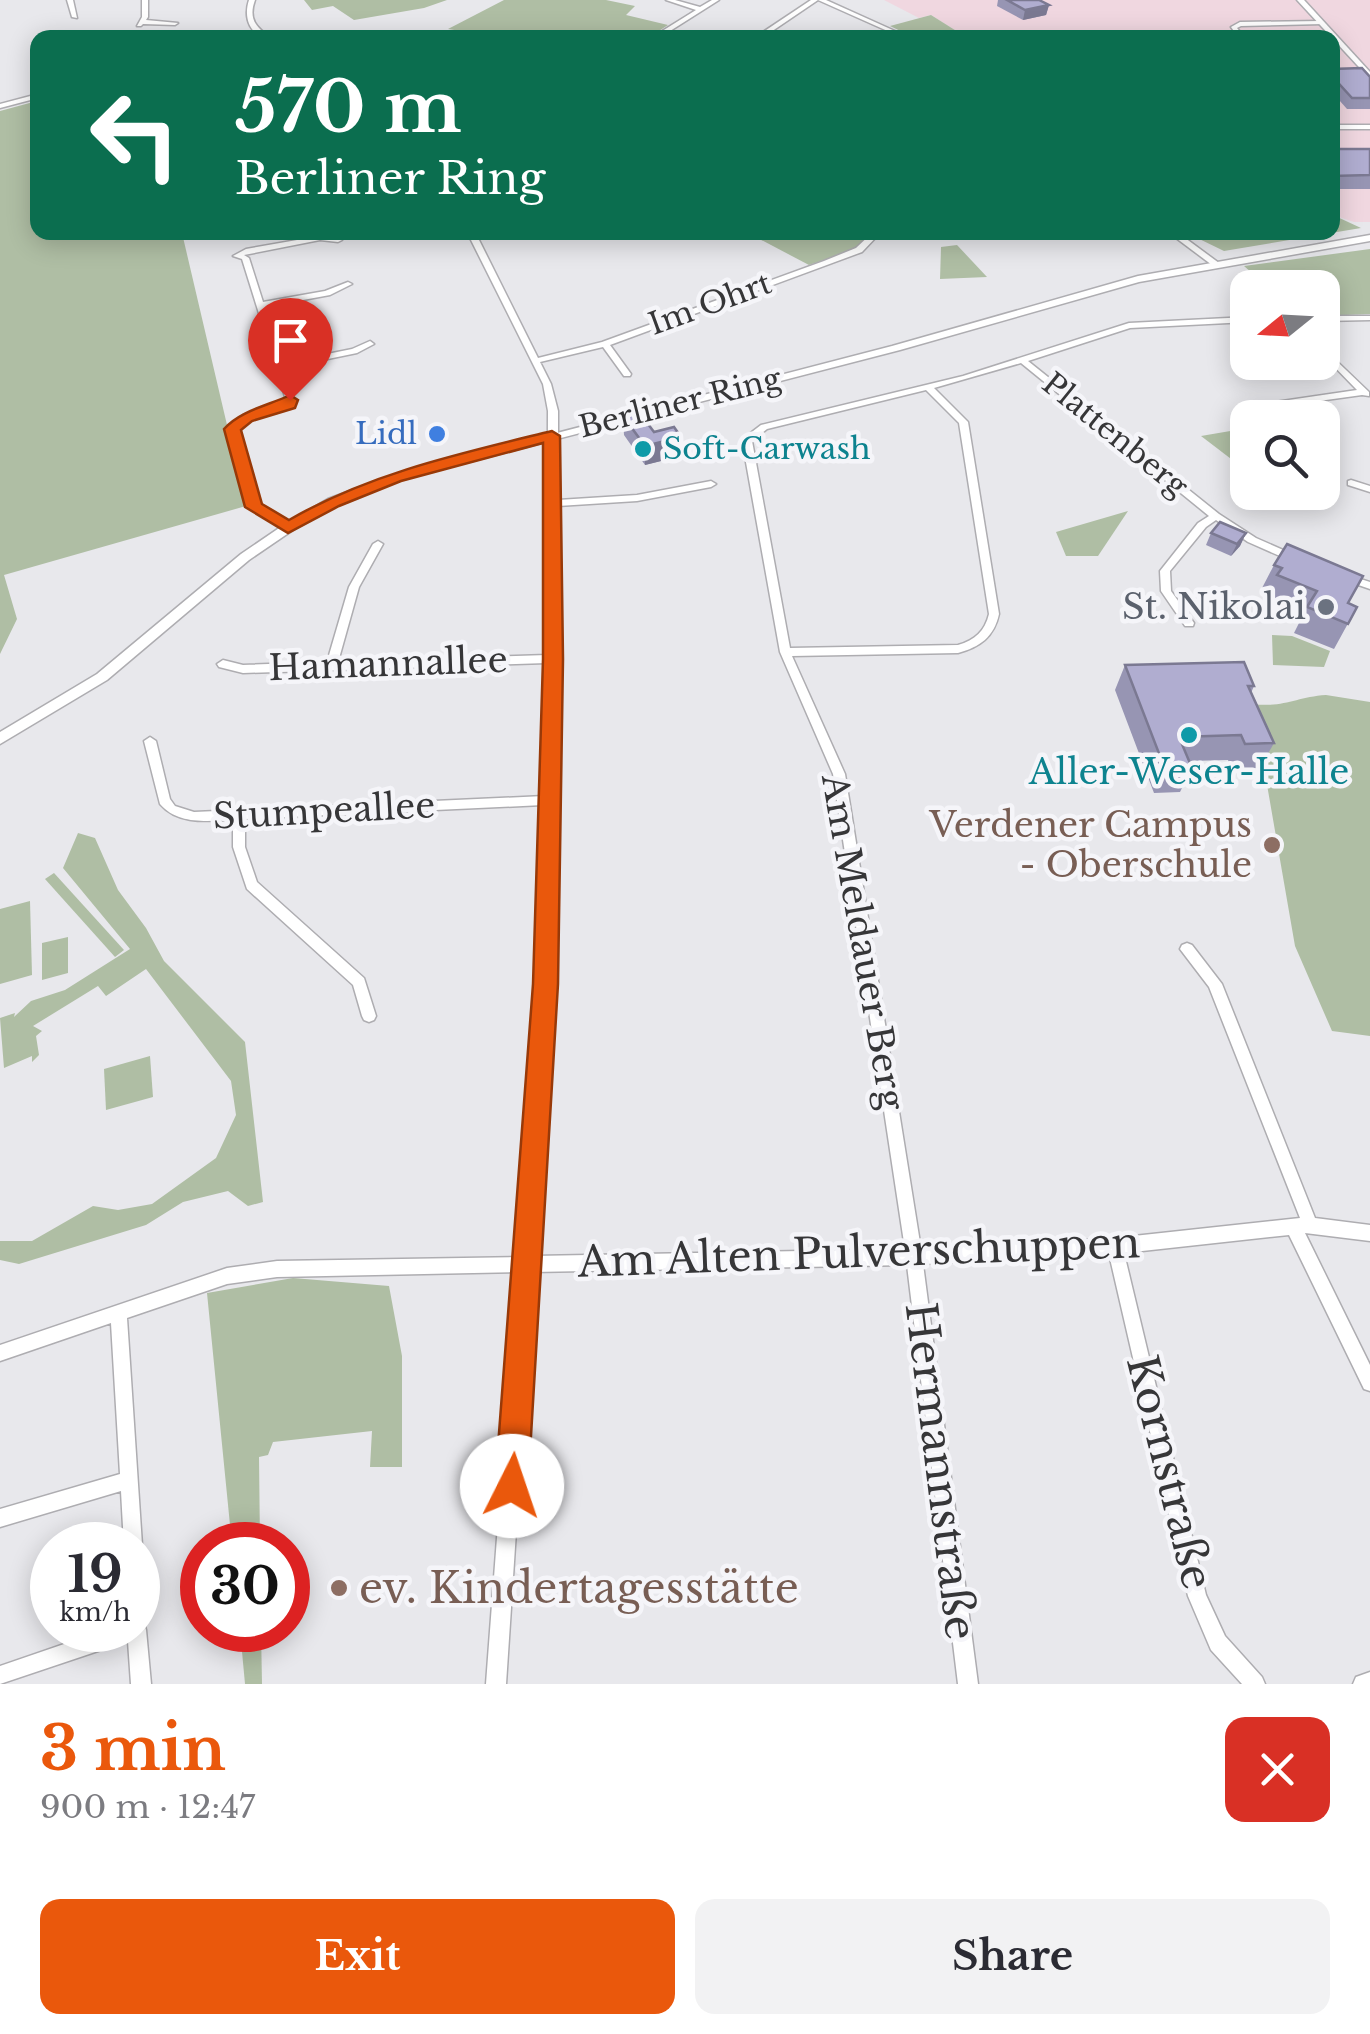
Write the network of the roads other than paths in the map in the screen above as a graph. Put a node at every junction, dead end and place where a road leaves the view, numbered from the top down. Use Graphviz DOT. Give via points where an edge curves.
graph roads {
  1 [pos="70,0"];
  2 [pos="144,0"];
  3 [pos="249,0"];
  4 [pos="669,0"];
  5 [pos="716,0"];
  6 [pos="818,0"];
  7 [pos="1300,0"];
  8 [pos="700,10"];
  9 [pos="74,17"];
  10 [pos="175,23"];
  11 [pos="1322,23"];
  12 [pos="258,30"];
  13 [pos="667,30"];
  14 [pos="770,30"];
  15 [pos="886,30"];
  16 [pos="1236,30"];
  17 [pos="1328,30"];
  18 [pos="1340,43"];
  19 [pos="1370,76"];
  20 [pos="30,98"];
  21 [pos="0,106"];
  22 [pos="1340,127"];
  23 [pos="1370,127"];
  24 [pos="1370,238"];
  25 [pos="338,240"];
  26 [pos="475,240"];
  27 [pos="870,240"];
  28 [pos="1183,240"];
  29 [pos="1215,262"];
  30 [pos="348,284"];
  31 [pos="260,304"];
  32 [pos="1370,318"];
  33 [pos="1340,319"];
  34 [pos="1230,320"];
  35 [pos="370,344"];
  36 [pos="605,344"];
  37 [pos="1022,360"];
  38 [pos="535,361"];
  39 [pos="280,366"];
  40 [pos="1340,367"];
  41 [pos="627,374"];
  42 [pos="929,388"];
  43 [pos="1367,395"];
  44 [pos="1325,400"];
  45 [pos="552,436"];
  46 [pos="1351,483"];
  47 [pos="711,484"];
  48 [pos="1370,490"];
  49 [pos="552,503"];
  50 [pos="1216,516"];
  51 [pos="288,527"];
  52 [pos="378,544"];
  53 [pos="1301,561"];
  54 [pos="1335,574"];
  55 [pos="1370,586"];
  56 [pos="1189,624"];
  57 [pos="785,652"];
  58 [pos="553,659"];
  59 [pos="223,664"];
  60 [pos="332,665"];
  61 [pos="0,739"];
  62 [pos="150,741"];
  63 [pos="551,800"];
  64 [pos="239,817"];
  65 [pos="1187,949"];
  66 [pos="370,1016"];
  67 [pos="1302,1226"];
  68 [pos="1370,1233"];
  69 [pos="1115,1246"];
  70 [pos="914,1257"];
  71 [pos="528,1263"];
  72 [pos="119,1313"];
  73 [pos="0,1352"];
  74 [pos="1370,1382"];
  75 [pos="129,1480"];
  76 [pos="0,1518"];
  77 [pos="131,1522"];
  78 [pos="70,1652"];
  79 [pos="137,1652"];
  80 [pos="0,1676"];
  81 [pos="141,1684"];
  82 [pos="496,1684"];
  83 [pos="968,1684"];
  84 [pos="1255,1684"];
  1 -- 9 [label="street"];
  2 -- 10 [label="street" via="140,24"];
  3 -- 12 [label="street" via="251,24"];
  4 -- 8 [label="street"];
  5 -- 8 [label="street"];
  6 -- 14 [label="street"];
  6 -- 15 [label="street"];
  7 -- 11 [label="street"];
  8 -- 13 [label="street"];
  11 -- 16 [label="street" via="1240,24"];
  11 -- 17 [label="street"];
  18 -- 19 [label="street"];
  20 -- 21 [label="street"];
  22 -- 23 [label="street"];
  24 -- 29 [label="street, Berliner Ring"];
  25 -- 31 [label="street" via="237,256 245,258"];
  26 -- 38 [label="street"];
  27 -- 36 [label="street, Im Ohrt" via="859,250"];
  28 -- 29 [label="street"];
  29 -- 45 [label="street, Berliner Ring"];
  30 -- 31 [label="street"];
  31 -- 39 [label="street"];
  32 -- 33 [label="street"];
  34 -- 37 [label="street, Am Meldauer Berg" via="1129,326"];
  35 -- 39 [label="street"];
  36 -- 38 [label="street, Im Ohrt"];
  36 -- 41 [label="street"];
  37 -- 42 [label="street, Am Meldauer Berg"];
  37 -- 50 [label="street, Plattenberg"];
  38 -- 45 [label="street" via="550,398"];
  39 -- 51 [label="street" via="289,405 246,417 232,429 254,507"];
  40 -- 43 [label="street"];
  42 -- 57 [label="street, Am Meldauer Berg" via="749,435"];
  42 -- 57 [label="street" via="963,422 992,626 958,648"];
  43 -- 44 [label="street"];
  45 -- 49 [label="street"];
  45 -- 51 [label="street, Berliner Ring" via="395,478"];
  46 -- 48 [label="street"];
  47 -- 49 [label="street" via="637,498"];
  49 -- 58 [label="street"];
  50 -- 53 [label="street, Plattenberg"];
  50 -- 56 [label="street" via="1165,572 1166,591"];
  51 -- 61 [label="street, Berliner Ring" via="102,677"];
  52 -- 60 [label="street" via="354,587"];
  54 -- 55 [label="street"];
  57 -- 70 [label="street, Am Meldauer Berg" via="839,774"];
  58 -- 60 [label="street, Hamannallee"];
  58 -- 63 [label="street"];
  59 -- 60 [label="street, Hamannallee"];
  62 -- 64 [label="street, Stumpeallee" via="157,784 171,809 194,818"];
  63 -- 64 [label="street, Stumpeallee"];
  63 -- 71 [label="street"];
  64 -- 66 [label="street" via="239,847 252,885 360,982"];
  65 -- 67 [label="street" via="1215,984"];
  67 -- 68 [label="street, Am Alten Pulverschuppen"];
  67 -- 69 [label="street, Am Alten Pulverschuppen"];
  67 -- 74 [label="street"];
  69 -- 70 [label="street, Am Alten Pulverschuppen"];
  69 -- 84 [label="street, Kornstraße" via="1198,1596 1218,1644"];
  70 -- 71 [label="street, Am Alten Pulverschuppen"];
  70 -- 83 [label="street, Hermannstraße"];
  71 -- 72 [label="street, Am Alten Pulverschuppen" via="277,1269 227,1276"];
  71 -- 82 [label="street"];
  72 -- 73 [label="street, Am Alten Pulverschuppen"];
  72 -- 75 [label="street"];
  75 -- 76 [label="street"];
  75 -- 77 [label="street"];
  78 -- 80 [label="street"];
  79 -- 81 [label="street"];
}
